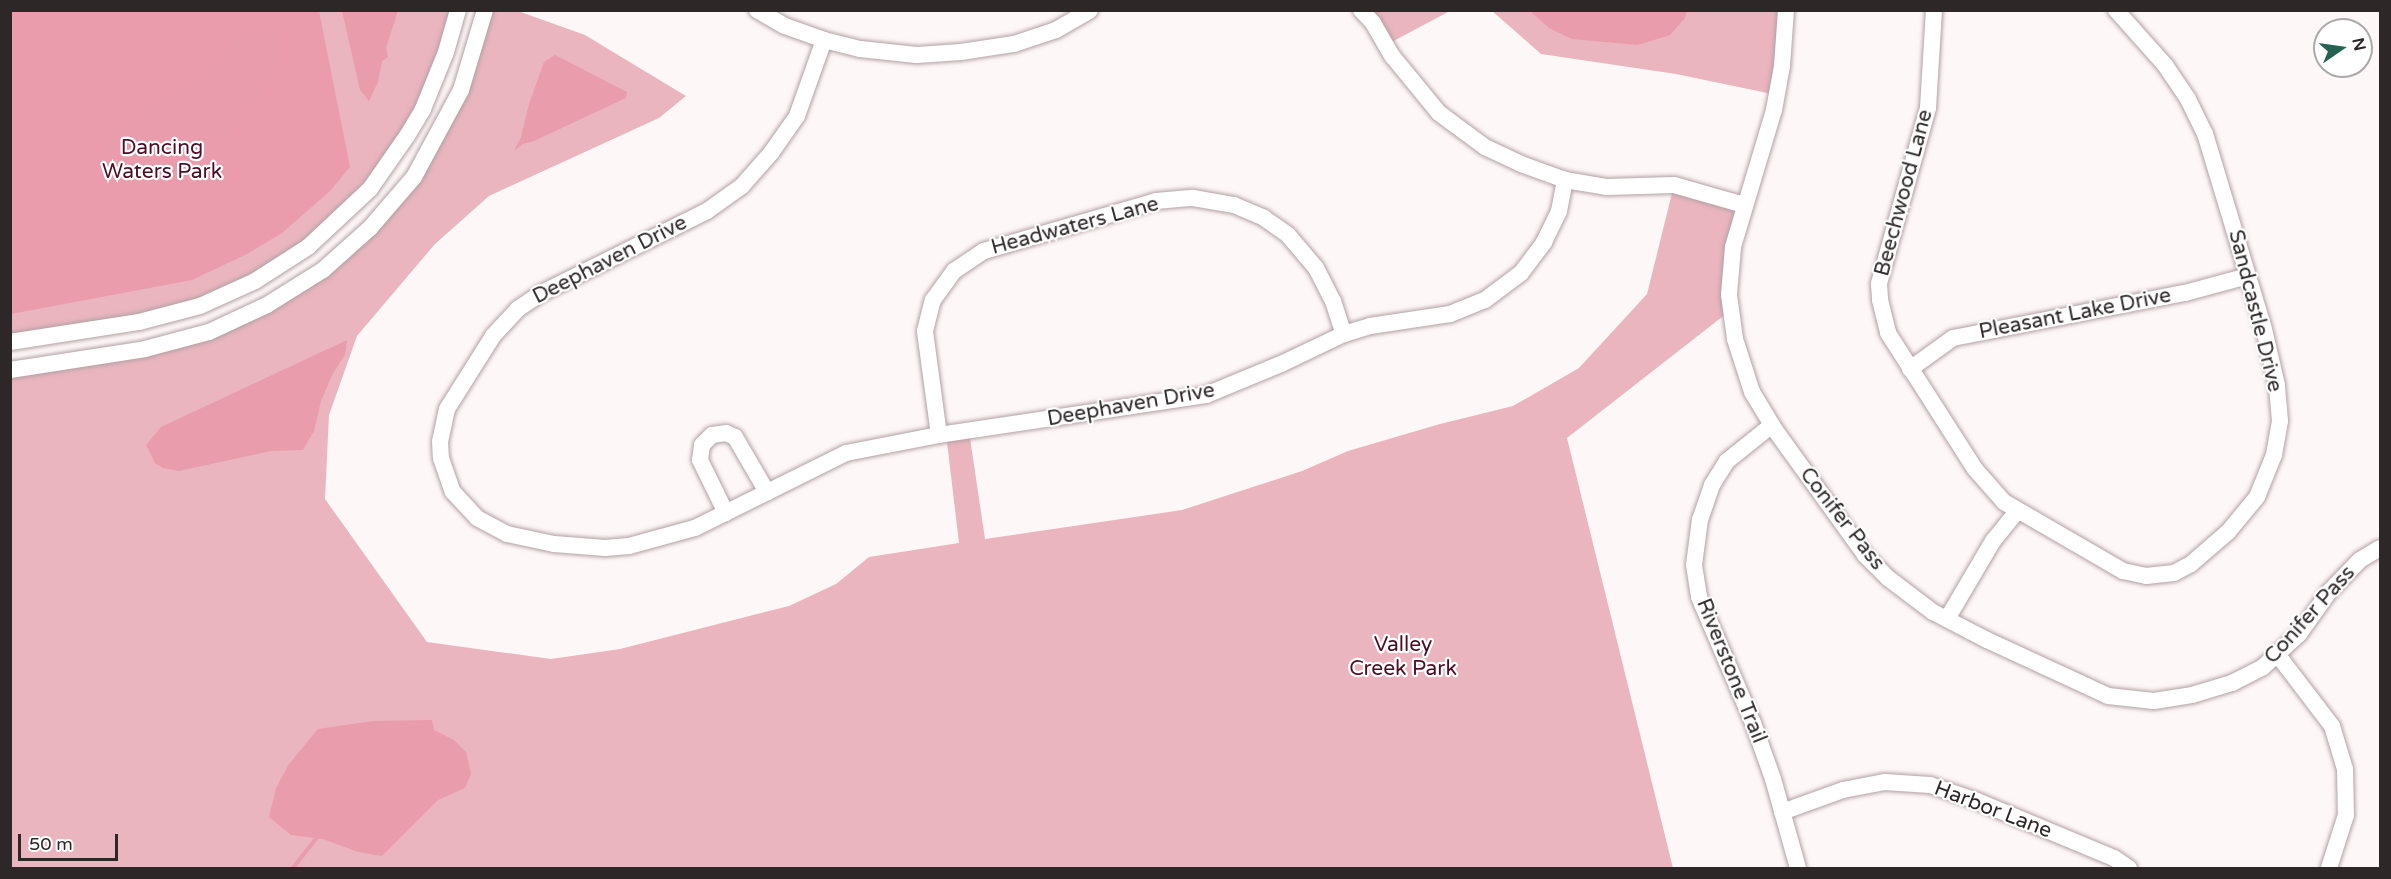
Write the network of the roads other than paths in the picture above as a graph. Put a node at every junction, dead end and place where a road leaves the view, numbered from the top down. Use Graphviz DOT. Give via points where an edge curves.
graph roads {
  1 [pos="458,10"];
  2 [pos="485,10"];
  3 [pos="757,10"];
  4 [pos="1090,10"];
  5 [pos="1361,10"];
  6 [pos="1786,10"];
  7 [pos="1934,10"];
  8 [pos="2116,10"];
  9 [pos="824,40"];
  10 [pos="1565,180"];
  11 [pos="1744,205"];
  12 [pos="2248,276"];
  13 [pos="1344,334"];
  14 [pos="10,342"];
  15 [pos="1910,369"];
  16 [pos="10,370"];
  17 [pos="1772,425"];
  18 [pos="939,435"];
  19 [pos="767,492"];
  20 [pos="2017,511"];
  21 [pos="726,513"];
  22 [pos="2380,548"];
  23 [pos="1947,619"];
  24 [pos="2277,654"];
  25 [pos="1782,812"];
  26 [pos="1798,868"];
  27 [pos="2129,868"];
  28 [pos="2329,868"];
  1 -- 14 [label="street" via="447,52 407,136 370,189 308,247 228,295 172,314"];
  2 -- 16 [label="street" via="461,90 434,146 414,177 370,228 323,270 267,305 209,332 146,349"];
  3 -- 9 [label="street" via="785,26"];
  4 -- 9 [label="street" via="1056,30 1014,44 962,52 889,53"];
  5 -- 10 [label="street" via="1439,113 1485,147"];
  6 -- 11 [label="street, Conifer Pass" via="1774,110"];
  7 -- 15 [label="street, Beechwood Lane" via="1928,108 1879,284 1888,333"];
  8 -- 12 [label="street, Sandcastle Drive" via="2165,64 2188,99 2216,166"];
  9 -- 21 [label="street, Deephaven Drive" via="797,116 742,186 707,211 540,294 518,309 493,336 460,385 442,425 441,458 453,492 477,518 507,534 580,547 629,546 674,535"];
  10 -- 11 [label="street" via="1607,187 1674,185"];
  10 -- 13 [label="street, Deephaven Drive" via="1559,211 1544,242 1521,273 1485,300 1450,314 1370,326"];
  11 -- 17 [label="street, Conifer Pass" via="1730,270 1731,317 1745,375"];
  12 -- 15 [label="street, Pleasant Lake Drive" via="2185,293 1953,338"];
  12 -- 20 [label="street, Sandcastle Drive" via="2277,385 2280,421 2274,455 2257,497 2228,532 2191,564 2174,573 2133,575"];
  13 -- 18 [label="street, Deephaven Drive" via="1206,395"];
  13 -- 18 [label="street, Headwaters Lane" via="1334,301 1316,268 1288,235 1264,218 1214,201 1156,201 984,251 954,271 933,300 925,331"];
  15 -- 20 [label="street, Sandcastle Drive" via="1975,469"];
  17 -- 23 [label="street, Conifer Pass" via="1865,555 1911,598"];
  17 -- 25 [label="street, Riverstone Trail" via="1727,461 1712,485 1700,519 1694,565 1699,597 1753,723"];
  18 -- 19 [label="street, Deephaven Drive" via="846,453"];
  19 -- 21 [label="street, Deephaven Drive"];
  19 -- 21 [label="street" via="735,437 726,433 712,435 702,445 700,460"];
  20 -- 23 [label="street" via="1993,542"];
  22 -- 24 [label="street, Conifer Pass" via="2360,560 2329,592 2299,634"];
  23 -- 24 [label="street, Conifer Pass" via="2108,696 2143,700 2192,695 2232,683 2264,667"];
  24 -- 28 [label="street" via="2332,726 2346,769 2346,815"];
  25 -- 26 [label="street, Riverstone Trail"];
  25 -- 27 [label="street, Harbor Lane" via="1843,790 1885,782 1930,785 2103,853"];
}
